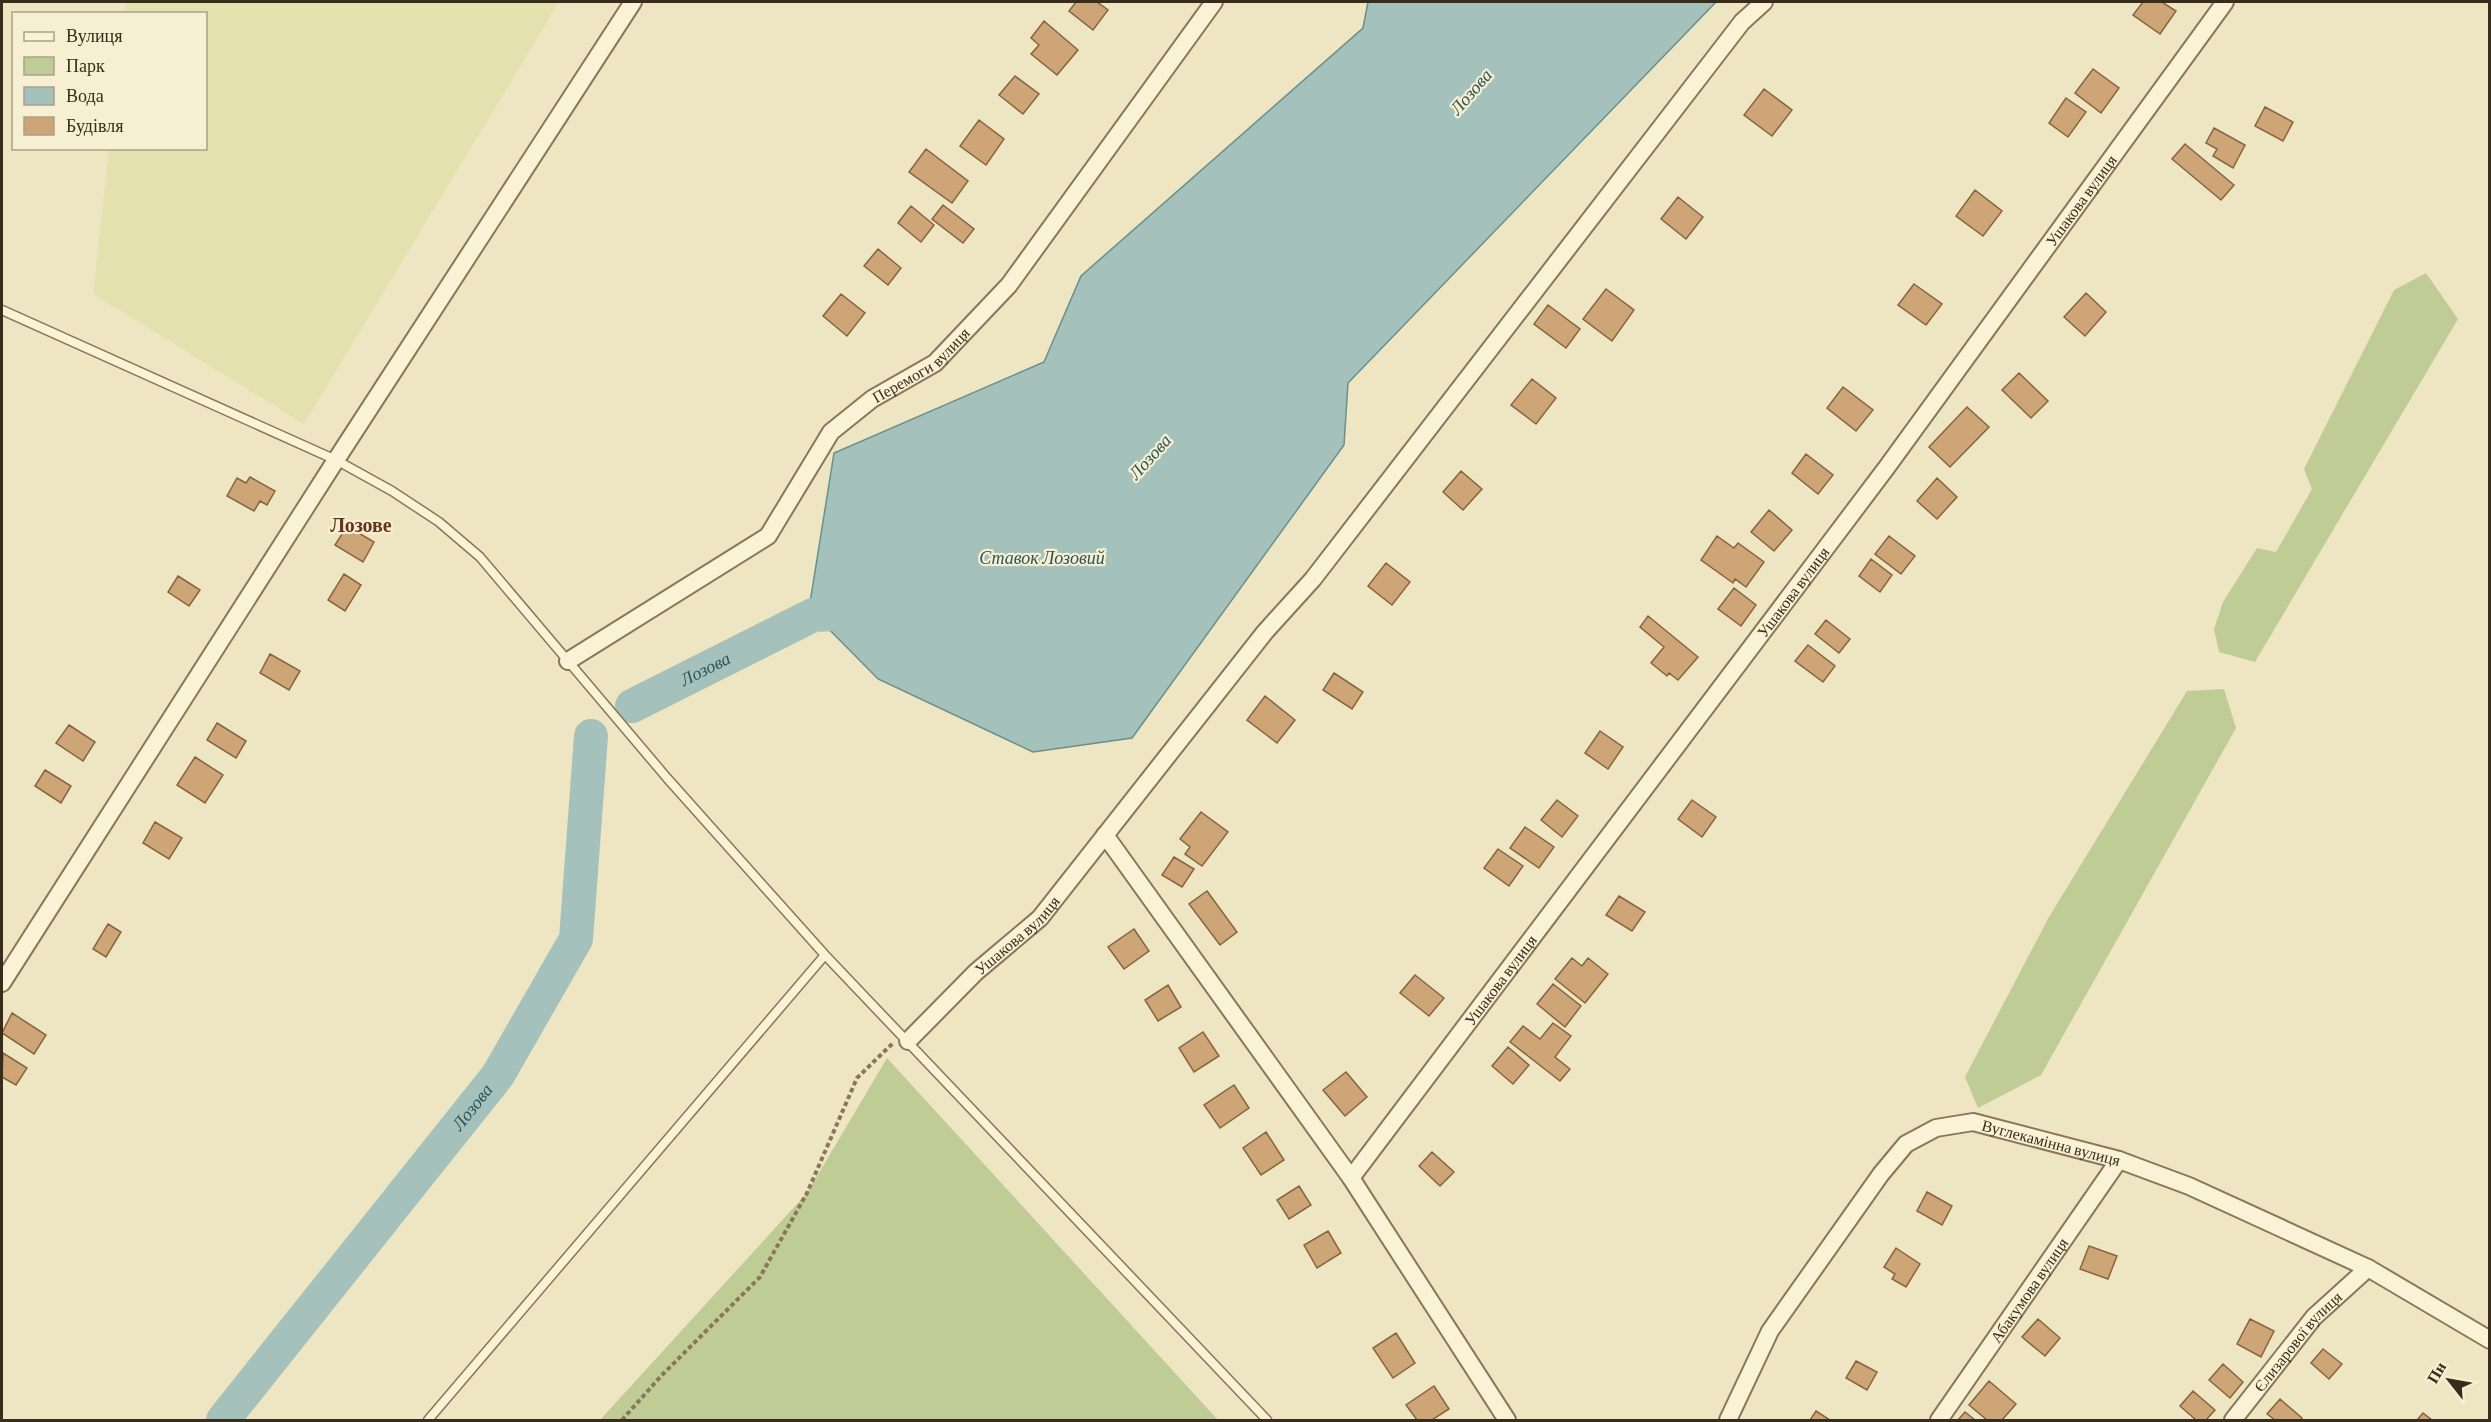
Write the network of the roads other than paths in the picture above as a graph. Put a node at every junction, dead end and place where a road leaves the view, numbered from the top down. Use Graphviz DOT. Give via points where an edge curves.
graph roads {
  1 [pos="633,2"];
  2 [pos="1214,2"];
  3 [pos="1764,2"];
  4 [pos="2225,2"];
  5 [pos="2,310"];
  6 [pos="336,460"];
  7 [pos="568,661"];
  8 [pos="1105,835"];
  9 [pos="825,955"];
  10 [pos="2,983"];
  11 [pos="904,1038"];
  12 [pos="2119,1160"];
  13 [pos="1351,1178"];
  14 [pos="2368,1268"];
  15 [pos="2490,1340"];
  16 [pos="428,1420"];
  17 [pos="1267,1420"];
  18 [pos="1507,1420"];
  19 [pos="1728,1420"];
  20 [pos="1939,1420"];
  21 [pos="2233,1420"];
  1 -- 6 [label="street"];
  2 -- 7 [label="street, Перемоги вулиця" via="1009,285 935,363 872,399 831,432 768,536"];
  3 -- 8 [label="street, Ушакова вулиця" via="1742,22 1313,579 1265,632"];
  4 -- 13 [label="street, Ушакова вулиця" via="1887,467"];
  5 -- 6 [label="lane"];
  6 -- 7 [label="lane" via="439,522 480,557"];
  6 -- 10 [label="street"];
  7 -- 9 [label="lane"];
  8 -- 11 [label="street, Ушакова вулиця" via="1040,918"];
  8 -- 13 [label="street"];
  9 -- 11 [label="lane"];
  9 -- 16 [label="lane"];
  11 -- 17 [label="lane"];
  12 -- 14 [label="street, Вуглекамінна вулиця" via="2189,1186"];
  12 -- 19 [label="street, Вуглекамінна вулиця" via="1973,1122 1936,1128 1906,1144 1770,1331"];
  12 -- 20 [label="street, Абакумова вулиця"];
  13 -- 18 [label="street"];
  14 -- 15 [label="street, Вуглекамінна вулиця"];
  14 -- 21 [label="street, Єлизарової вулиця" via="2314,1317"];
}
